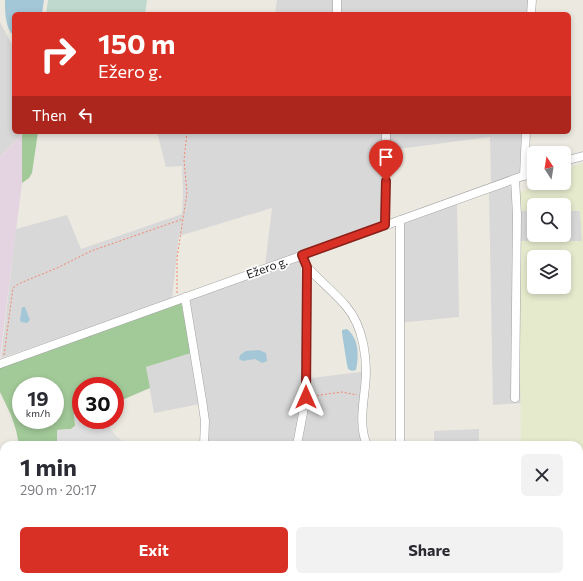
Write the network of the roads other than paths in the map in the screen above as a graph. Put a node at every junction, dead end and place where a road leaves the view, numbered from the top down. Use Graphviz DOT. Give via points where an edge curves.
graph roads {
  1 [pos="337,0"];
  2 [pos="532,0"];
  3 [pos="336,12"];
  4 [pos="532,12"];
  5 [pos="386,134"];
  6 [pos="526,134"];
  7 [pos="583,156"];
  8 [pos="571,160"];
  9 [pos="527,175"];
  10 [pos="524,176"];
  11 [pos="515,179"];
  12 [pos="400,220"];
  13 [pos="385,225"];
  14 [pos="302,255"];
  15 [pos="307,267"];
  16 [pos="181,298"];
  17 [pos="3,363"];
  18 [pos="515,398"];
  19 [pos="204,441"];
  20 [pos="298,441"];
  21 [pos="366,441"];
  22 [pos="400,441"];
  1 -- 3 [label="street"];
  2 -- 4 [label="street"];
  5 -- 13 [label="street"];
  6 -- 10 [label="street"];
  7 -- 8 [label="street"];
  9 -- 10 [label="street, Ežero g."];
  10 -- 11 [label="street, Ežero g."];
  11 -- 12 [label="street, Ežero g."];
  11 -- 18 [label="street"];
  12 -- 13 [label="street, Ežero g."];
  12 -- 22 [label="street"];
  13 -- 14 [label="street, Ežero g."];
  14 -- 15 [label="street"];
  14 -- 16 [label="street, Ežero g."];
  15 -- 20 [label="street" via="306,397"];
  15 -- 21 [label="street" via="346,306 357,323 365,356 366,377 362,415"];
  16 -- 17 [label="street, Ežero g."];
  16 -- 19 [label="street" via="202,400"];
}
